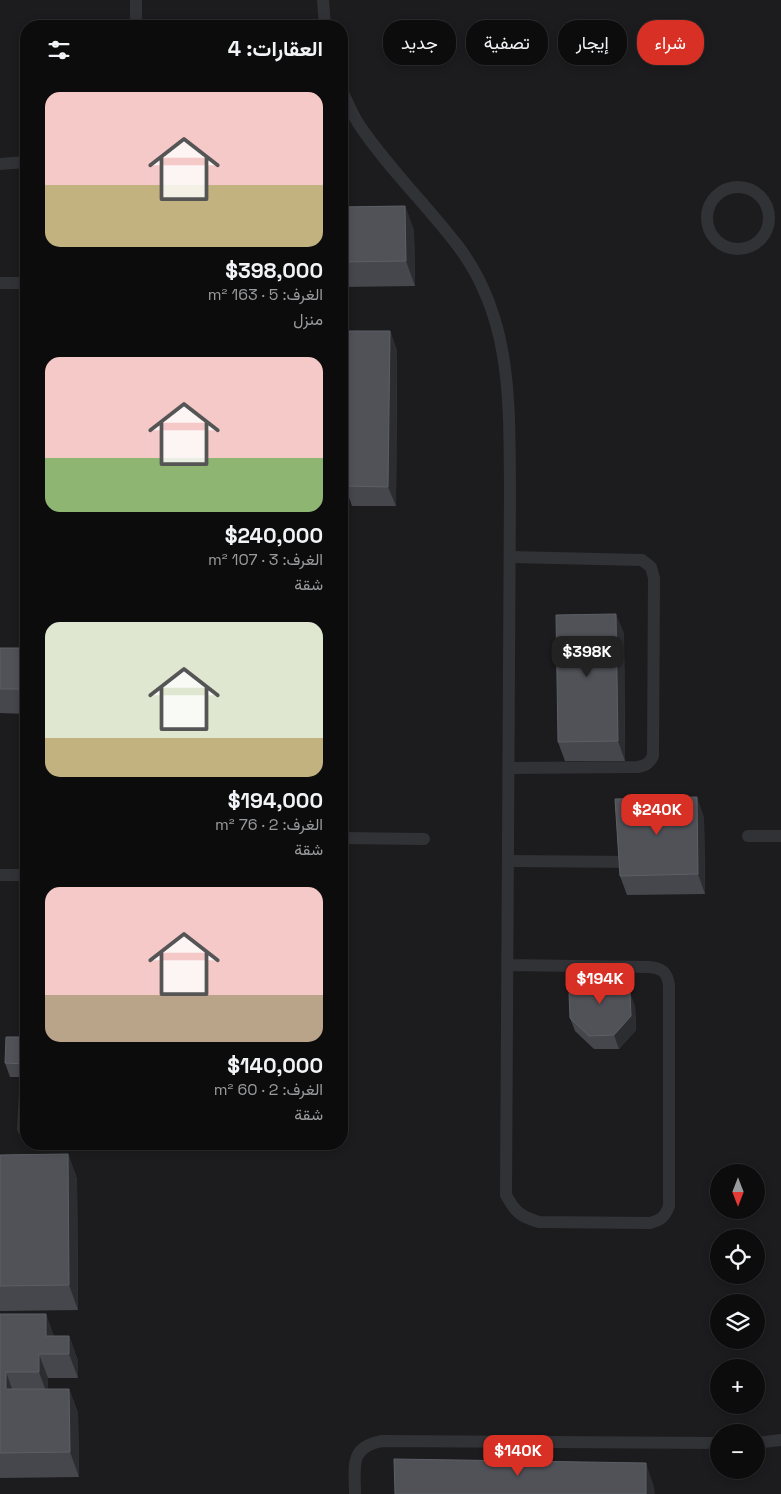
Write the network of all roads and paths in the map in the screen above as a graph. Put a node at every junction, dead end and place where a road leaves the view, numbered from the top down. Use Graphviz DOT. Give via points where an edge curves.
graph roads {
  1 [pos="136,0"];
  2 [pos="323,0"];
  3 [pos="136,20"];
  4 [pos="325,20"];
  5 [pos="348,103"];
  6 [pos="20,162"];
  7 [pos="0,164"];
  8 [pos="775,210"];
  9 [pos="0,283"];
  10 [pos="20,283"];
  11 [pos="510,557"];
  12 [pos="509,768"];
  13 [pos="748,836"];
  14 [pos="781,836"];
  15 [pos="348,838"];
  16 [pos="424,840"];
  17 [pos="508,862"];
  18 [pos="636,862"];
  19 [pos="0,875"];
  20 [pos="20,875"];
  21 [pos="508,965"];
  22 [pos="781,1440"];
  23 [pos="765,1442"];
  24 [pos="710,1443"];
  25 [pos="355,1494"];
  1 -- 3 [label="lane"];
  2 -- 4 [label="lane"];
  5 -- 11 [label="lane" via="381,155 458,247 479,280 494,316 504,353 508,391"];
  6 -- 7 [label="lane"];
  8 -- 8 [label="lane" via="765,234 746,249 722,246 707,227 706,214 710,203 729,188 753,191"];
  9 -- 10 [label="lane"];
  11 -- 12 [label="lane"];
  11 -- 12 [label="lane" via="642,560 651,567 654,588 653,756 650,762 637,767"];
  12 -- 17 [label="lane"];
  13 -- 14 [label="lane"];
  15 -- 16 [label="lane"];
  17 -- 18 [label="lane"];
  17 -- 21 [label="lane"];
  19 -- 20 [label="lane"];
  21 -- 21 [label="lane" via="649,967 660,968 667,975 669,1206 659,1221 539,1222 525,1218 513,1208 506,1196 505,1181"];
  22 -- 23 [label="lane"];
  24 -- 25 [label="lane" via="382,1441 370,1443 360,1450 355,1461"];
}
